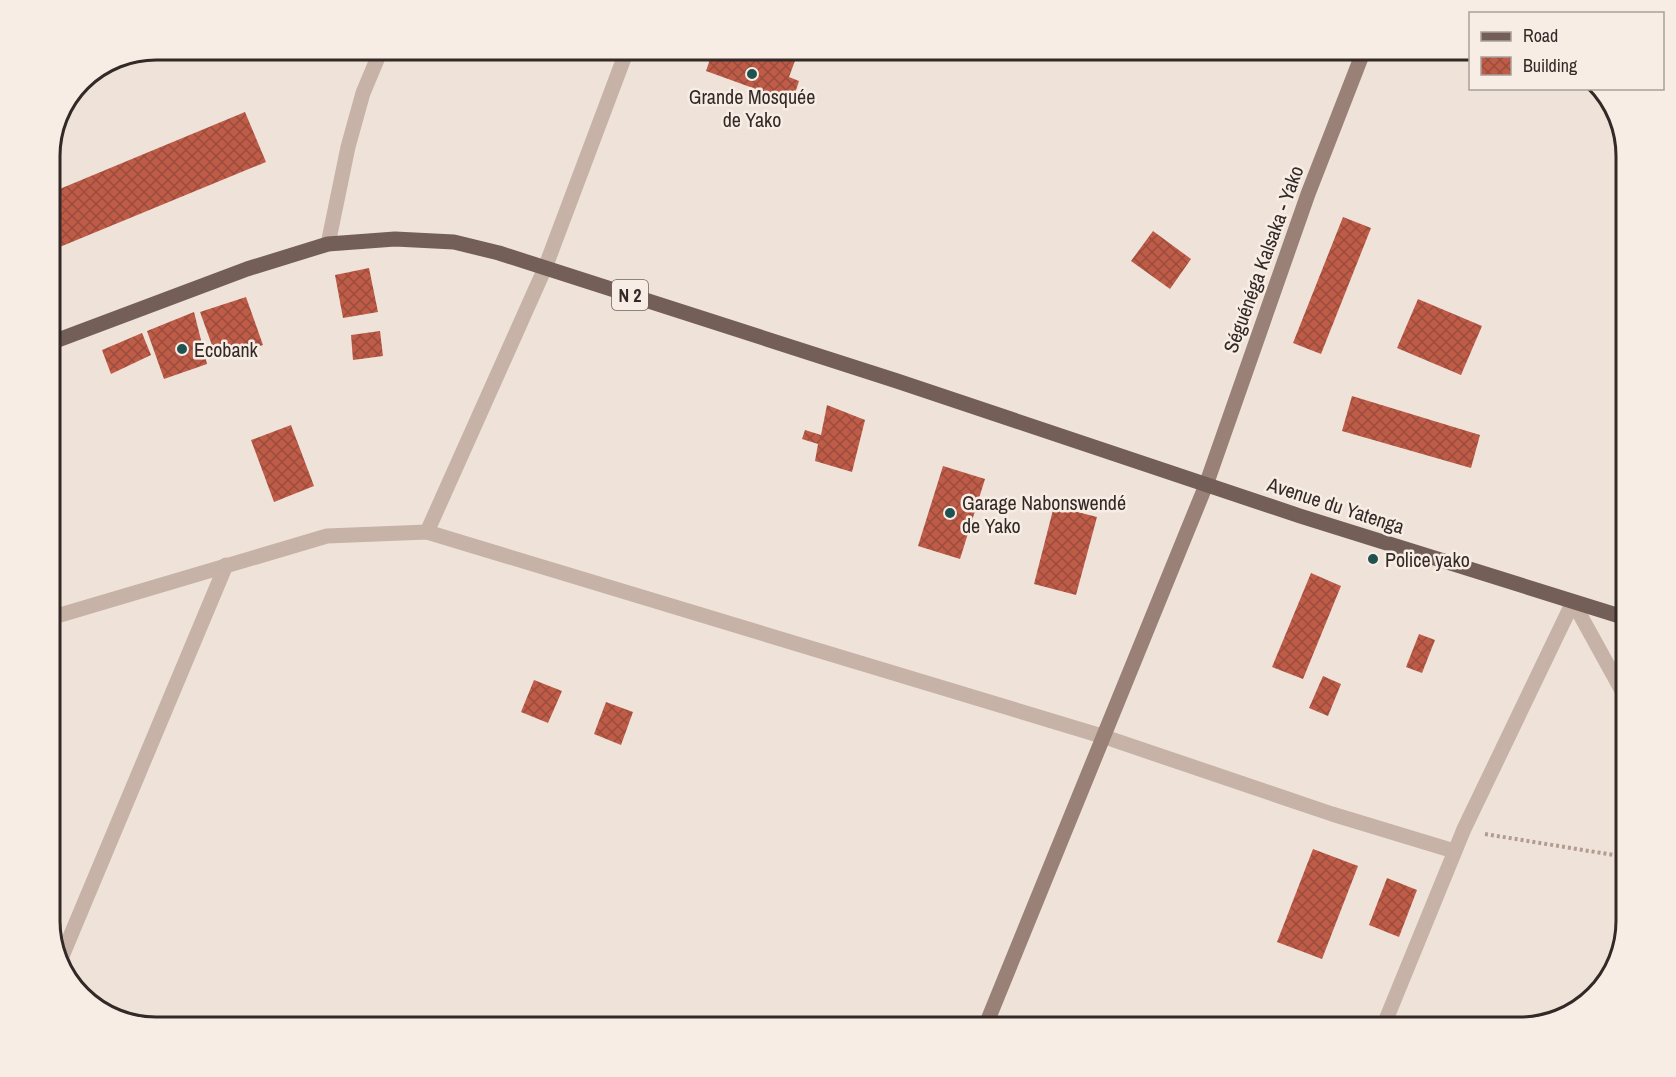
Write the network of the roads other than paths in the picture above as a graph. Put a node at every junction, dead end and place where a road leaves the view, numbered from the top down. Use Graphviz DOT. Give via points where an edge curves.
graph roads {
  1 [pos="377,60"];
  2 [pos="623,60"];
  3 [pos="1360,60"];
  4 [pos="328,244"];
  5 [pos="545,268"];
  6 [pos="60,339"];
  7 [pos="1206,485"];
  8 [pos="427,532"];
  9 [pos="226,565"];
  10 [pos="1573,602"];
  11 [pos="60,615"];
  12 [pos="1616,615"];
  13 [pos="1616,680"];
  14 [pos="1104,737"];
  15 [pos="1454,851"];
  16 [pos="65,950"];
  17 [pos="989,1017"];
  18 [pos="1388,1017"];
  1 -- 4 [label="street" via="348,147"];
  2 -- 5 [label="street"];
  3 -- 7 [label="street, Séguénéga Kalsaka - Yako"];
  4 -- 5 [label="main road, N 2" via="395,239 454,242"];
  4 -- 6 [label="main road, N 2" via="247,269"];
  5 -- 7 [label="main road, N 2"];
  5 -- 8 [label="street"];
  7 -- 10 [label="main road, Avenue du Yatenga / N 2"];
  7 -- 14 [label="street, Séguénéga Kalsaka - Yako"];
  8 -- 9 [label="street" via="327,536"];
  8 -- 14 [label="street"];
  9 -- 11 [label="street"];
  9 -- 16 [label="street"];
  10 -- 12 [label="main road, Avenue du Yatenga / N 2"];
  10 -- 13 [label="street"];
  10 -- 15 [label="street"];
  14 -- 15 [label="street"];
  14 -- 17 [label="street, Séguénéga Kalsaka - Yako"];
  15 -- 18 [label="street"];
}
